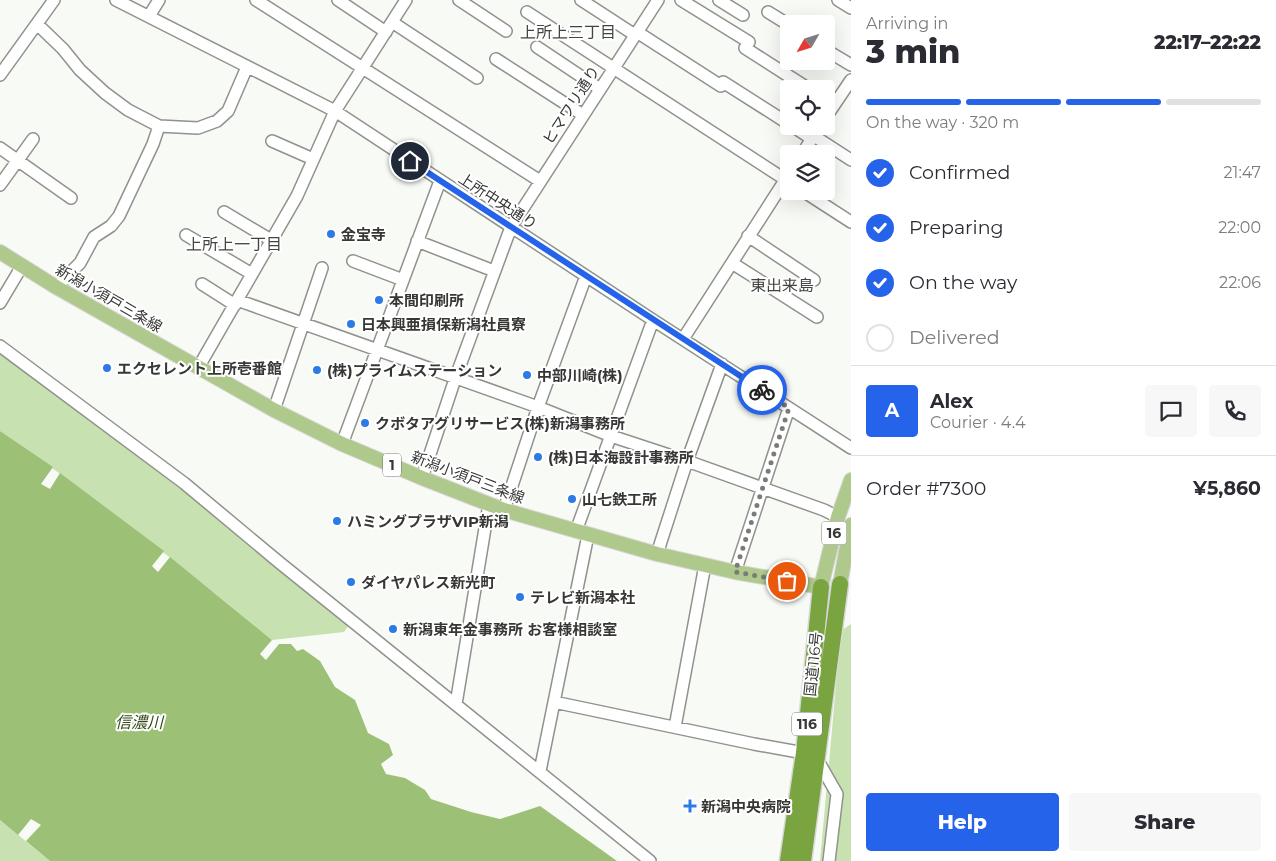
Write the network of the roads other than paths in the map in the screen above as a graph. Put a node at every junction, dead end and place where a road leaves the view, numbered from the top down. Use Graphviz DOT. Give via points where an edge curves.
graph roads {
  1 [pos="54,0"];
  2 [pos="116,0"];
  3 [pos="159,0"];
  4 [pos="256,0"];
  5 [pos="338,0"];
  6 [pos="406,0"];
  7 [pos="459,0"];
  8 [pos="581,0"];
  9 [pos="681,0"];
  10 [pos="719,0"];
  11 [pos="838,0"];
  12 [pos="656,1"];
  13 [pos="851,8"];
  14 [pos="527,12"];
  15 [pos="768,12"];
  16 [pos="743,15"];
  17 [pos="148,16"];
  18 [pos="780,20"];
  19 [pos="37,24"];
  20 [pos="389,27"];
  21 [pos="506,30"];
  22 [pos="636,33"];
  23 [pos="537,47"];
  24 [pos="835,56"];
  25 [pos="496,59"];
  26 [pos="851,66"];
  27 [pos="247,67"];
  28 [pos="362,68"];
  29 [pos="614,68"];
  30 [pos="1,71"];
  31 [pos="477,78"];
  32 [pos="796,80"];
  33 [pos="851,80"];
  34 [pos="600,89"];
  35 [pos="835,97"];
  36 [pos="335,111"];
  37 [pos="583,115"];
  38 [pos="780,119"];
  39 [pos="159,126"];
  40 [pos="816,135"];
  41 [pos="33,139"];
  42 [pos="272,141"];
  43 [pos="0,148"];
  44 [pos="313,159"];
  45 [pos="851,160"];
  46 [pos="18,161"];
  47 [pos="780,173"];
  48 [pos="440,181"];
  49 [pos="540,182"];
  50 [pos="0,185"];
  51 [pos="780,190"];
  52 [pos="71,198"];
  53 [pos="817,200"];
  54 [pos="224,212"];
  55 [pos="851,222"];
  56 [pos="511,227"];
  57 [pos="186,235"];
  58 [pos="748,236"];
  59 [pos="271,240"];
  60 [pos="417,241"];
  61 [pos="0,252"];
  62 [pos="353,261"];
  63 [pos="732,263"];
  64 [pos="22,266"];
  65 [pos="322,268"];
  66 [pos="494,271"];
  67 [pos="252,274"];
  68 [pos="586,276"];
  69 [pos="403,280"];
  70 [pos="814,280"];
  71 [pos="202,284"];
  72 [pos="56,287"];
  73 [pos="0,302"];
  74 [pos="236,302"];
  75 [pos="817,317"];
  76 [pos="653,320"];
  77 [pos="302,324"];
  78 [pos="683,339"];
  79 [pos="0,346"];
  80 [pos="378,350"];
  81 [pos="722,364"];
  82 [pos="198,368"];
  83 [pos="455,379"];
  84 [pos="538,408"];
  85 [pos="789,408"];
  86 [pos="274,410"];
  87 [pos="612,436"];
  88 [pos="342,444"];
  89 [pos="851,448"];
  90 [pos="687,461"];
  91 [pos="422,478"];
  92 [pos="851,480"];
  93 [pos="761,488"];
  94 [pos="489,504"];
  95 [pos="504,510"];
  96 [pos="838,517"];
  97 [pos="850,530"];
  98 [pos="582,533"];
  99 [pos="657,554"];
  100 [pos="705,565"];
  101 [pos="735,572"];
  102 [pos="822,586"];
  103 [pos="845,590"];
  104 [pos="554,702"];
  105 [pos="456,704"];
  106 [pos="675,727"];
  107 [pos="810,755"];
  108 [pos="540,771"];
  109 [pos="650,861"];
  110 [pos="788,861"];
  111 [pos="804,861"];
  112 [pos="829,861"];
  1 -- 19 [label="street"];
  2 -- 17 [label="street, 上所中央通り"];
  3 -- 17 [label="street"];
  4 -- 28 [label="street"];
  5 -- 20 [label="street"];
  6 -- 20 [label="street"];
  7 -- 21 [label="street"];
  8 -- 22 [label="street"];
  9 -- 32 [label="street"];
  10 -- 16 [label="street"];
  11 -- 13 [label="street"];
  12 -- 22 [label="street, ヒマワリ通り"];
  14 -- 29 [label="street"];
  15 -- 18 [label="street"];
  17 -- 27 [label="street, 上所中央通り"];
  19 -- 30 [label="street"];
  19 -- 39 [label="street" via="105,94"];
  20 -- 28 [label="street"];
  20 -- 31 [label="street"];
  22 -- 29 [label="street, ヒマワリ通り"];
  22 -- 38 [label="street"];
  23 -- 34 [label="street"];
  24 -- 26 [label="street"];
  25 -- 37 [label="street"];
  27 -- 36 [label="street, 上所中央通り"];
  27 -- 39 [label="street" via="228,112 217,121 198,128"];
  28 -- 36 [label="street"];
  28 -- 49 [label="street"];
  29 -- 34 [label="street, ヒマワリ通り"];
  29 -- 47 [label="street"];
  33 -- 35 [label="street"];
  34 -- 37 [label="street, ヒマワリ通り"];
  36 -- 44 [label="street"];
  36 -- 48 [label="street, 上所中央通り"];
  37 -- 49 [label="street, ヒマワリ通り"];
  39 -- 72 [label="street" via="119,216 111,226 94,237 80,263"];
  40 -- 45 [label="street"];
  41 -- 46 [label="street"];
  42 -- 44 [label="street"];
  43 -- 46 [label="street"];
  44 -- 59 [label="street" via="297,196"];
  46 -- 50 [label="street"];
  46 -- 52 [label="street"];
  48 -- 56 [label="street, 上所中央通り"];
  48 -- 60 [label="street"];
  49 -- 56 [label="street, ヒマワリ通り"];
  51 -- 58 [label="street"];
  53 -- 55 [label="street"];
  54 -- 59 [label="street"];
  56 -- 66 [label="street, ヒマワリ通り"];
  56 -- 68 [label="street, 上所中央通り"];
  57 -- 67 [label="street"];
  58 -- 63 [label="street"];
  58 -- 70 [label="street"];
  59 -- 67 [label="street"];
  60 -- 66 [label="street"];
  60 -- 69 [label="street"];
  61 -- 64 [label="main road, 新潟小須戸三条線 / 1"];
  62 -- 69 [label="street"];
  63 -- 75 [label="street"];
  63 -- 78 [label="street"];
  64 -- 72 [label="main road, 新潟小須戸三条線 / 1"];
  64 -- 73 [label="street"];
  65 -- 77 [label="street"];
  66 -- 83 [label="street, ヒマワリ通り"];
  67 -- 74 [label="street"];
  68 -- 76 [label="street, 上所中央通り"];
  68 -- 84 [label="street"];
  69 -- 80 [label="street"];
  71 -- 74 [label="street"];
  72 -- 82 [label="main road, 新潟小須戸三条線 / 1"];
  74 -- 77 [label="street"];
  74 -- 82 [label="street"];
  76 -- 78 [label="street, 上所中央通り"];
  76 -- 87 [label="street"];
  77 -- 80 [label="street"];
  77 -- 86 [label="street"];
  78 -- 81 [label="street, 上所中央通り"];
  79 -- 105 [label="street" via="184,483"];
  80 -- 83 [label="street"];
  80 -- 88 [label="street"];
  81 -- 85 [label="street, 上所中央通り"];
  81 -- 90 [label="street"];
  82 -- 86 [label="main road, 新潟小須戸三条線 / 1"];
  83 -- 84 [label="street"];
  83 -- 91 [label="street, ヒマワリ通り"];
  84 -- 87 [label="street"];
  84 -- 95 [label="street"];
  85 -- 89 [label="street, 上所中央通り"];
  85 -- 93 [label="street"];
  86 -- 88 [label="main road, 新潟小須戸三条線 / 1"];
  87 -- 90 [label="street"];
  87 -- 98 [label="street"];
  88 -- 91 [label="main road, 新潟小須戸三条線 / 1"];
  90 -- 93 [label="street"];
  90 -- 99 [label="street"];
  91 -- 94 [label="main road, 新潟小須戸三条線 / 1"];
  92 -- 96 [label="main road, 16"];
  93 -- 96 [label="street"];
  93 -- 101 [label="street"];
  94 -- 95 [label="main road, 新潟小須戸三条線 / 1"];
  94 -- 105 [label="street"];
  95 -- 98 [label="main road, 新潟小須戸三条線 / 1"];
  96 -- 102 [label="main road, 16"];
  97 -- 103 [label="main road, 16"];
  98 -- 99 [label="main road, 新潟小須戸三条線 / 1"];
  98 -- 104 [label="street"];
  99 -- 100 [label="main road, 新潟小須戸三条線 / 1"];
  100 -- 101 [label="main road, 新潟小須戸三条線 / 1"];
  100 -- 106 [label="street"];
  101 -- 102 [label="main road, 新潟小須戸三条線 / 1"];
  102 -- 103 [label="highway"];
  102 -- 107 [label="highway, 国道116号 / 116"];
  103 -- 107 [label="highway, 国道116号 / 116"];
  104 -- 106 [label="street"];
  104 -- 108 [label="street"];
  105 -- 108 [label="street"];
  106 -- 107 [label="street"];
  107 -- 110 [label="highway, 国道116号 / 116"];
  107 -- 111 [label="highway, 国道116号 / 116"];
  107 -- 112 [label="street" via="837,794"];
  108 -- 109 [label="street"];
}
